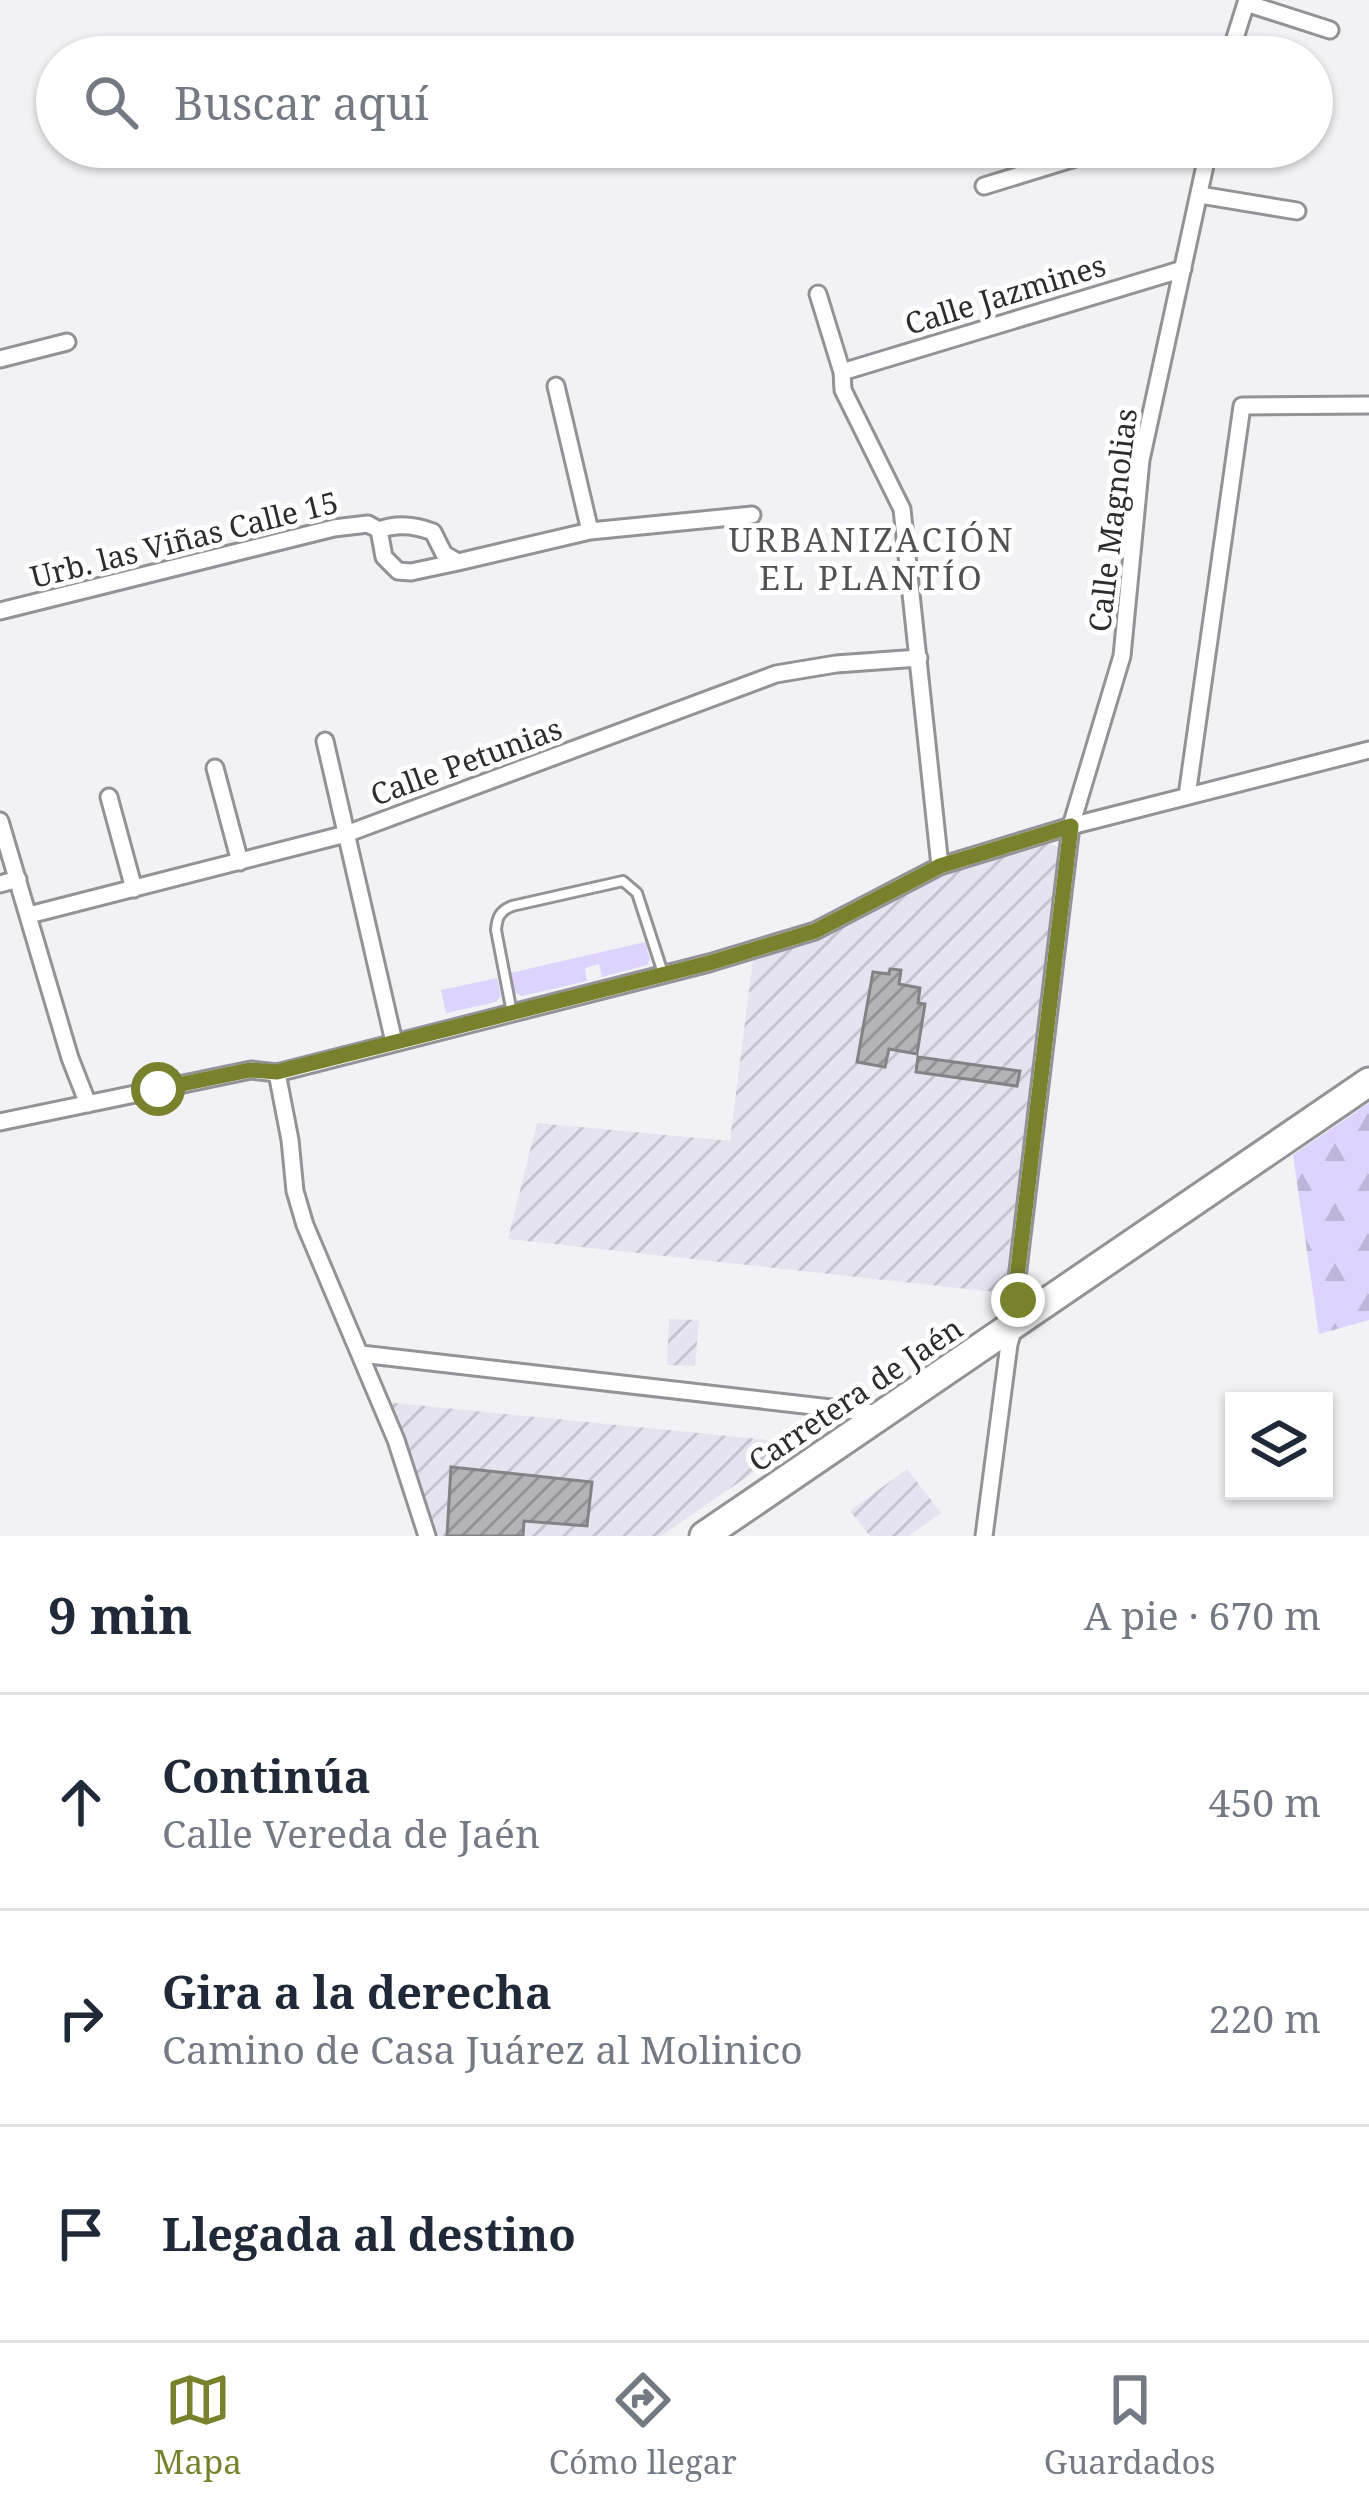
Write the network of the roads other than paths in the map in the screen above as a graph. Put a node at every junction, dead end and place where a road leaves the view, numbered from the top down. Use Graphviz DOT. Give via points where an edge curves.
graph roads {
  1 [pos="1246,2"];
  2 [pos="1330,30"];
  3 [pos="1235,36"];
  4 [pos="1043,168"];
  5 [pos="1205,168"];
  6 [pos="984,186"];
  7 [pos="1200,195"];
  8 [pos="1298,211"];
  9 [pos="1183,268"];
  10 [pos="818,294"];
  11 [pos="67,341"];
  12 [pos="0,358"];
  13 [pos="842,372"];
  14 [pos="556,386"];
  15 [pos="1369,405"];
  16 [pos="752,515"];
  17 [pos="379,530"];
  18 [pos="590,531"];
  19 [pos="458,562"];
  20 [pos="0,611"];
  21 [pos="919,658"];
  22 [pos="325,741"];
  23 [pos="1369,750"];
  24 [pos="215,768"];
  25 [pos="109,796"];
  26 [pos="1187,796"];
  27 [pos="0,820"];
  28 [pos="1071,826"];
  29 [pos="346,834"];
  30 [pos="240,862"];
  31 [pos="940,866"];
  32 [pos="18,879"];
  33 [pos="0,884"];
  34 [pos="134,889"];
  35 [pos="29,916"];
  36 [pos="663,974"];
  37 [pos="512,1012"];
  38 [pos="394,1042"];
  39 [pos="277,1072"];
  40 [pos="1369,1082"];
  41 [pos="88,1104"];
  42 [pos="0,1123"];
  43 [pos="1019,1314"];
  44 [pos="361,1354"];
  45 [pos="884,1414"];
  46 [pos="428,1536"];
  47 [pos="704,1536"];
  48 [pos="984,1536"];
  1 -- 2 [label="street"];
  1 -- 3 [label="street"];
  4 -- 6 [label="street"];
  5 -- 7 [label="street, Calle Magnolias"];
  7 -- 8 [label="street"];
  7 -- 9 [label="street, Calle Magnolias"];
  9 -- 13 [label="street, Calle Jazmines"];
  9 -- 28 [label="street, Calle Magnolias" via="1141,460 1122,656"];
  10 -- 13 [label="street"];
  11 -- 12 [label="street"];
  13 -- 21 [label="street" via="843,390 902,509"];
  14 -- 18 [label="street"];
  15 -- 26 [label="street" via="1242,406"];
  16 -- 18 [label="street, Urb. las Viñas Calle 15"];
  17 -- 19 [label="street, Urb. las Viñas Calle 15" via="433,532"];
  17 -- 19 [label="street, Urb. las Viñas Calle 15" via="384,557 398,571"];
  17 -- 20 [label="street, Urb. las Viñas Calle 15" via="334,528"];
  18 -- 19 [label="street, Urb. las Viñas Calle 15"];
  21 -- 29 [label="street, Calle Petunias" via="776,674"];
  21 -- 31 [label="street"];
  22 -- 29 [label="street"];
  23 -- 26 [label="street"];
  24 -- 30 [label="street"];
  25 -- 34 [label="street"];
  26 -- 28 [label="street"];
  27 -- 32 [label="street"];
  28 -- 31 [label="street"];
  28 -- 43 [label="street, Calle Magnolias"];
  29 -- 30 [label="street, Calle Petunias"];
  29 -- 38 [label="street"];
  30 -- 34 [label="street, Calle Petunias"];
  31 -- 36 [label="street" via="815,931"];
  32 -- 33 [label="street"];
  32 -- 35 [label="street"];
  34 -- 35 [label="street, Calle Petunias"];
  35 -- 41 [label="street"];
  36 -- 37 [label="street"];
  36 -- 37 [label="lane" via="637,892 623,881 512,905 496,930"];
  37 -- 38 [label="street"];
  38 -- 39 [label="street"];
  39 -- 41 [label="street" via="250,1070"];
  39 -- 44 [label="street" via="305,1225"];
  40 -- 43 [label="highway, Carretera de Jaén"];
  41 -- 42 [label="street"];
  43 -- 45 [label="highway, Carretera de Jaén"];
  43 -- 48 [label="street, Calle Magnolias"];
  44 -- 45 [label="street"];
  44 -- 46 [label="street"];
  45 -- 47 [label="highway, Carretera de Jaén"];
}
